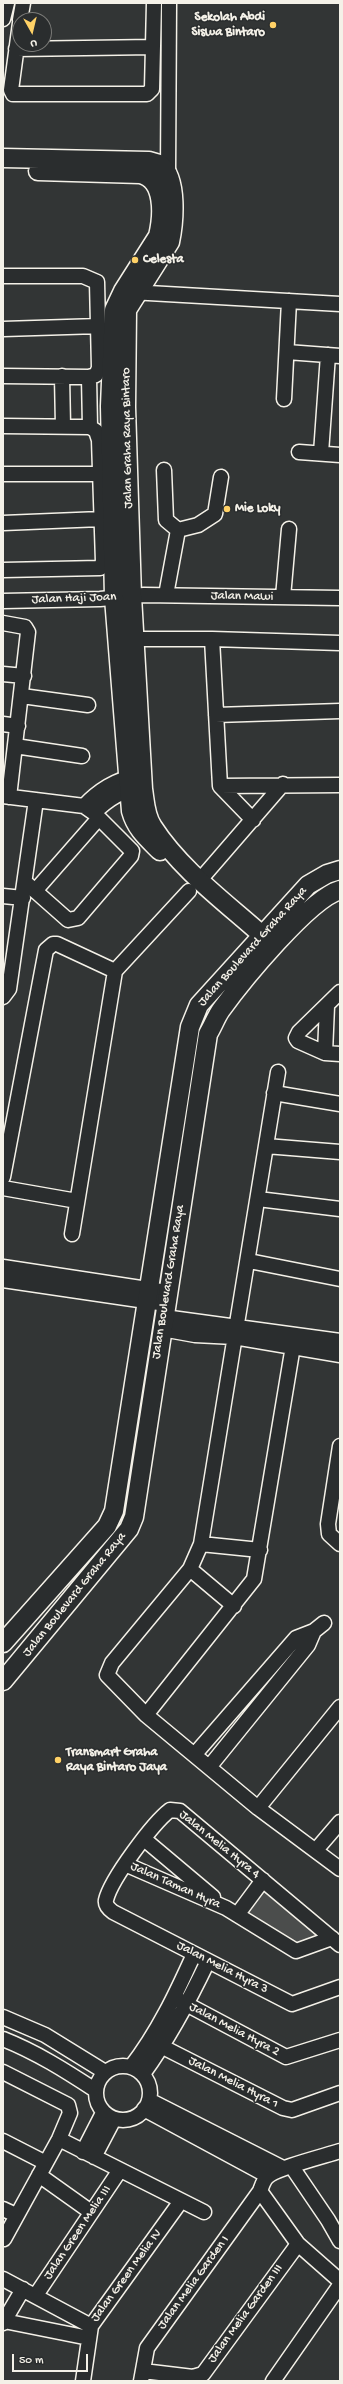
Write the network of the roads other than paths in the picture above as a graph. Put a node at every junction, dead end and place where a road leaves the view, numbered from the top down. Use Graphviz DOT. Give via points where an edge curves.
graph roads {
  1 [pos="7,3"];
  2 [pos="154,3"];
  3 [pos="169,3"];
  4 [pos="3,19"];
  5 [pos="153,47"];
  6 [pos="52,48"];
  7 [pos="16,52"];
  8 [pos="3,158"];
  9 [pos="3,170"];
  10 [pos="164,181"];
  11 [pos="3,276"];
  12 [pos="130,292"];
  13 [pos="289,301"];
  14 [pos="340,304"];
  15 [pos="99,326"];
  16 [pos="3,329"];
  17 [pos="286,352"];
  18 [pos="334,356"];
  19 [pos="3,376"];
  20 [pos="62,376"];
  21 [pos="89,378"];
  22 [pos="90,399"];
  23 [pos="284,399"];
  24 [pos="118,401"];
  25 [pos="3,426"];
  26 [pos="63,426"];
  27 [pos="90,427"];
  28 [pos="299,452"];
  29 [pos="321,453"];
  30 [pos="340,455"];
  31 [pos="164,470"];
  32 [pos="3,474"];
  33 [pos="99,474"];
  34 [pos="221,477"];
  35 [pos="101,519"];
  36 [pos="3,523"];
  37 [pos="288,529"];
  38 [pos="178,530"];
  39 [pos="3,570"];
  40 [pos="138,595"];
  41 [pos="166,595"];
  42 [pos="283,597"];
  43 [pos="114,598"];
  44 [pos="340,598"];
  45 [pos="3,601"];
  46 [pos="3,622"];
  47 [pos="212,639"];
  48 [pos="134,640"];
  49 [pos="340,643"];
  50 [pos="3,674"];
  51 [pos="24,676"];
  52 [pos="22,696"];
  53 [pos="88,705"];
  54 [pos="340,710"];
  55 [pos="216,715"];
  56 [pos="3,724"];
  57 [pos="18,726"];
  58 [pos="16,746"];
  59 [pos="82,756"];
  60 [pos="7,776"];
  61 [pos="136,783"];
  62 [pos="282,784"];
  63 [pos="340,785"];
  64 [pos="220,786"];
  65 [pos="6,797"];
  66 [pos="36,800"];
  67 [pos="92,812"];
  68 [pos="253,820"];
  69 [pos="340,870"];
  70 [pos="193,880"];
  71 [pos="30,886"];
  72 [pos="340,890"];
  73 [pos="3,896"];
  74 [pos="23,898"];
  75 [pos="262,935"];
  76 [pos="9,948"];
  77 [pos="115,971"];
  78 [pos="3,997"];
  79 [pos="335,999"];
  80 [pos="325,1053"];
  81 [pos="340,1054"];
  82 [pos="278,1072"];
  83 [pos="274,1093"];
  84 [pos="340,1104"];
  85 [pos="266,1146"];
  86 [pos="340,1152"];
  87 [pos="3,1177"];
  88 [pos="3,1188"];
  89 [pos="258,1199"];
  90 [pos="77,1201"];
  91 [pos="340,1209"];
  92 [pos="72,1234"];
  93 [pos="249,1261"];
  94 [pos="3,1267"];
  95 [pos="340,1279"];
  96 [pos="3,1280"];
  97 [pos="146,1296"];
  98 [pos="165,1310"];
  99 [pos="235,1332"];
  100 [pos="340,1341"];
  101 [pos="294,1346"];
  102 [pos="340,1355"];
  103 [pos="340,1446"];
  104 [pos="201,1544"];
  105 [pos="340,1544"];
  106 [pos="260,1550"];
  107 [pos="190,1569"];
  108 [pos="234,1606"];
  109 [pos="3,1643"];
  110 [pos="3,1681"];
  111 [pos="340,1707"];
  112 [pos="146,1715"];
  113 [pos="195,1754"];
  114 [pos="210,1766"];
  115 [pos="258,1808"];
  116 [pos="340,1822"];
  117 [pos="144,1839"];
  118 [pos="316,1850"];
  119 [pos="125,1864"];
  120 [pos="340,1869"];
  121 [pos="263,1880"];
  122 [pos="107,1908"];
  123 [pos="231,1912"];
  124 [pos="336,1942"];
  125 [pos="194,1954"];
  126 [pos="208,1961"];
  127 [pos="340,1987"];
  128 [pos="175,1998"];
  129 [pos="188,2005"];
  130 [pos="3,2017"];
  131 [pos="3,2039"];
  132 [pos="340,2040"];
  133 [pos="156,2044"];
  134 [pos="137,2071"];
  135 [pos="3,2072"];
  136 [pos="105,2072"];
  137 [pos="95,2090"];
  138 [pos="340,2093"];
  139 [pos="147,2105"];
  140 [pos="109,2116"];
  141 [pos="59,2139"];
  142 [pos="3,2140"];
  143 [pos="340,2151"];
  144 [pos="88,2154"];
  145 [pos="42,2168"];
  146 [pos="287,2168"];
  147 [pos="120,2170"];
  148 [pos="268,2176"];
  149 [pos="260,2191"];
  150 [pos="181,2201"];
  151 [pos="3,2209"];
  152 [pos="92,2212"];
  153 [pos="204,2212"];
  154 [pos="16,2215"];
  155 [pos="334,2217"];
  156 [pos="4,2239"];
  157 [pos="340,2241"];
  158 [pos="298,2244"];
  159 [pos="3,2279"];
  160 [pos="340,2282"];
  161 [pos="340,2285"];
  162 [pos="23,2289"];
  163 [pos="36,2295"];
  164 [pos="4,2322"];
  165 [pos="90,2332"];
  166 [pos="142,2376"];
  167 [pos="83,2381"];
  168 [pos="273,2381"];
  1 -- 4 [label="street"];
  2 -- 5 [label="street"];
  3 -- 10 [label="street"];
  5 -- 6 [label="street"];
  5 -- 7 [label="street" via="152,89 147,94 15,95 11,90"];
  8 -- 10 [label="main road" via="149,161 160,165"];
  9 -- 10 [label="main road" via="140,174 155,181"];
  10 -- 12 [label="main road, Jalan Graha Raya Bintaro" via="158,236"];
  11 -- 15 [label="street" via="83,276 94,279 98,286"];
  12 -- 13 [label="street"];
  12 -- 24 [label="main road, Jalan Graha Raya Bintaro" via="114,310"];
  13 -- 14 [label="street"];
  13 -- 17 [label="street"];
  15 -- 16 [label="street"];
  15 -- 21 [label="street" via="99,368 96,375"];
  17 -- 18 [label="street"];
  17 -- 23 [label="street"];
  18 -- 29 [label="street"];
  19 -- 20 [label="street"];
  20 -- 21 [label="street"];
  20 -- 26 [label="street"];
  21 -- 22 [label="street"];
  22 -- 24 [label="street"];
  22 -- 27 [label="street"];
  24 -- 40 [label="main road, Jalan Graha Raya Bintaro"];
  24 -- 43 [label="main road, Jalan Graha Raya Bintaro"];
  25 -- 26 [label="street"];
  26 -- 27 [label="street"];
  27 -- 33 [label="street" via="98,435"];
  28 -- 29 [label="street"];
  29 -- 30 [label="street"];
  31 -- 38 [label="street" via="166,520"];
  32 -- 33 [label="street"];
  33 -- 35 [label="street"];
  34 -- 38 [label="street" via="215,514 198,525"];
  35 -- 36 [label="street"];
  35 -- 39 [label="street" via="103,562 100,568"];
  37 -- 42 [label="street"];
  38 -- 41 [label="street"];
  40 -- 41 [label="street, Jalan Mawi"];
  40 -- 43 [label="street, Jalan Haji Joan"];
  40 -- 48 [label="main road, Jalan Graha Raya Bintaro"];
  41 -- 42 [label="street, Jalan Mawi"];
  42 -- 44 [label="street, Jalan Mawi"];
  43 -- 45 [label="street, Jalan Haji Joan"];
  43 -- 61 [label="main road, Jalan Graha Raya Bintaro"];
  46 -- 51 [label="street" via="27,629"];
  47 -- 48 [label="street"];
  47 -- 49 [label="street"];
  47 -- 55 [label="street"];
  48 -- 61 [label="main road, Jalan Graha Raya Bintaro"];
  50 -- 51 [label="street"];
  51 -- 52 [label="street"];
  52 -- 53 [label="street"];
  52 -- 57 [label="street"];
  54 -- 55 [label="street"];
  55 -- 64 [label="street"];
  56 -- 57 [label="street"];
  57 -- 58 [label="street"];
  58 -- 59 [label="street"];
  58 -- 60 [label="street"];
  60 -- 65 [label="street"];
  61 -- 67 [label="street"];
  61 -- 70 [label="main road, Jalan Graha Raya Bintaro" via="131,811 134,824"];
  62 -- 63 [label="street"];
  62 -- 64 [label="street"];
  62 -- 68 [label="street"];
  64 -- 68 [label="street"];
  65 -- 66 [label="street"];
  66 -- 67 [label="street"];
  66 -- 71 [label="street"];
  67 -- 71 [label="street"];
  67 -- 71 [label="street" via="131,850 132,855 78,918 68,920"];
  68 -- 70 [label="street"];
  69 -- 75 [label="main road, Jalan Boulevard Graha Raya" via="308,885"];
  70 -- 75 [label="main road, Jalan Graha Raya Bintaro"];
  70 -- 77 [label="street"];
  71 -- 74 [label="street"];
  72 -- 98 [label="main road, Jalan Boulevard Graha Raya" via="314,905 271,950 220,1011 208,1034"];
  73 -- 74 [label="street"];
  74 -- 76 [label="street"];
  75 -- 97 [label="main road, Jalan Boulevard Graha Raya" via="199,1005 190,1028"];
  76 -- 78 [label="street" via="9,988"];
  77 -- 87 [label="street" via="57,944 46,950"];
  77 -- 90 [label="street"];
  79 -- 80 [label="street"];
  79 -- 80 [label="street" via="299,1032 296,1038"];
  80 -- 81 [label="street"];
  82 -- 83 [label="street"];
  83 -- 84 [label="street"];
  83 -- 85 [label="street"];
  85 -- 86 [label="street"];
  85 -- 89 [label="street"];
  88 -- 90 [label="street"];
  89 -- 91 [label="street"];
  89 -- 93 [label="street"];
  90 -- 92 [label="street"];
  93 -- 95 [label="street"];
  93 -- 99 [label="street"];
  94 -- 97 [label="street"];
  96 -- 97 [label="street"];
  97 -- 98 [label="street"];
  97 -- 109 [label="main road, Jalan Boulevard Graha Raya" via="111,1519"];
  98 -- 99 [label="street"];
  98 -- 110 [label="main road, Jalan Boulevard Graha Raya" via="134,1518 130,1529"];
  99 -- 100 [label="street"];
  99 -- 101 [label="street"];
  99 -- 104 [label="street"];
  101 -- 102 [label="street"];
  101 -- 106 [label="street"];
  103 -- 105 [label="street" via="328,1524 329,1534"];
  104 -- 106 [label="street"];
  104 -- 107 [label="street"];
  106 -- 108 [label="street" via="254,1579"];
  107 -- 108 [label="street"];
  107 -- 112 [label="street" via="112,1663 107,1675"];
  108 -- 112 [label="street"];
  111 -- 115 [label="street"];
  112 -- 113 [label="street"];
  113 -- 114 [label="street"];
  113 -- 114 [label="street" via="296,1638 319,1627 308,1645"];
  114 -- 115 [label="street"];
  115 -- 118 [label="street"];
  116 -- 118 [label="street"];
  117 -- 119 [label="street, Jalan Melia Hyra 4"];
  117 -- 121 [label="street, Jalan Melia Hyra 4" via="161,1817 170,1810 180,1811"];
  117 -- 123 [label="street, Jalan Taman Hyra"];
  118 -- 120 [label="street"];
  119 -- 122 [label="street, Jalan Melia Hyra 4" via="106,1900"];
  119 -- 123 [label="street, Jalan Taman Hyra"];
  121 -- 123 [label="street"];
  121 -- 124 [label="street, Jalan Melia Hyra 4"];
  122 -- 125 [label="street, Jalan Melia Hyra 3"];
  123 -- 124 [label="street, Jalan Taman Hyra" via="296,1952"];
  125 -- 126 [label="street, Jalan Melia Hyra 3"];
  125 -- 128 [label="street"];
  126 -- 127 [label="street, Jalan Melia Hyra 3" via="292,2004"];
  126 -- 129 [label="street"];
  128 -- 129 [label="street, Jalan Melia Hyra 2"];
  128 -- 133 [label="street"];
  129 -- 132 [label="street, Jalan Melia Hyra 2" via="286,2057"];
  129 -- 133 [label="street"];
  130 -- 136 [label="street" via="45,2035"];
  131 -- 137 [label="street"];
  133 -- 134 [label="street"];
  133 -- 138 [label="street, Jalan Melia Hyra 1" via="283,2108 292,2110"];
  134 -- 136 [label="street" via="117,2066"];
  134 -- 139 [label="street" via="149,2086"];
  135 -- 141 [label="street" via="68,2106 70,2113"];
  136 -- 137 [label="street"];
  137 -- 140 [label="street" via="97,2102"];
  139 -- 140 [label="street" via="131,2119"];
  139 -- 146 [label="street"];
  139 -- 148 [label="street"];
  140 -- 144 [label="street"];
  141 -- 144 [label="street"];
  141 -- 145 [label="street"];
  142 -- 145 [label="street"];
  143 -- 146 [label="street"];
  144 -- 147 [label="street"];
  145 -- 152 [label="street"];
  145 -- 154 [label="street"];
  146 -- 148 [label="street"];
  146 -- 155 [label="street"];
  147 -- 150 [label="street"];
  147 -- 152 [label="street, Jalan Green Melia III"];
  148 -- 149 [label="street, Jalan Melia Garden I"];
  149 -- 158 [label="street"];
  149 -- 166 [label="street, Jalan Melia Garden I" via="146,2348"];
  150 -- 153 [label="street"];
  150 -- 165 [label="street, Jalan Green Melia IV"];
  151 -- 154 [label="street"];
  152 -- 163 [label="street, Jalan Green Melia III"];
  154 -- 156 [label="street"];
  155 -- 157 [label="street"];
  158 -- 160 [label="street"];
  158 -- 166 [label="street, Jalan Melia Garden III" via="203,2374 193,2377"];
  159 -- 162 [label="street"];
  161 -- 168 [label="street"];
  162 -- 163 [label="street"];
  162 -- 164 [label="street"];
  163 -- 165 [label="street"];
  164 -- 165 [label="street"];
  165 -- 167 [label="street, Jalan Green Melia IV"];
}
